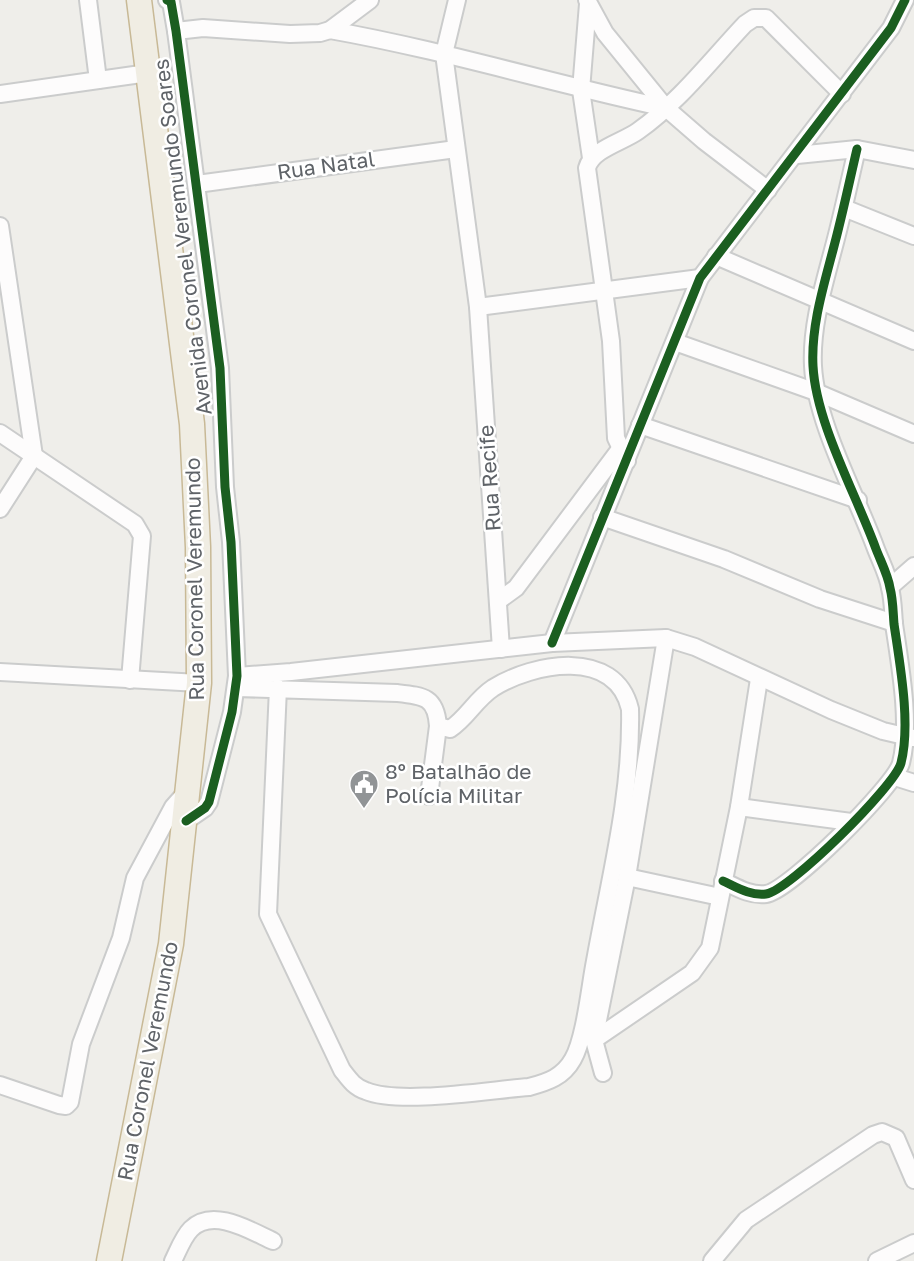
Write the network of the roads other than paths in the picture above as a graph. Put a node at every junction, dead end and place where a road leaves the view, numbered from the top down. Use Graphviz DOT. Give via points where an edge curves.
graph roads {
  1 [pos="88,0"];
  2 [pos="139,0"];
  3 [pos="169,0"];
  4 [pos="370,0"];
  5 [pos="457,0"];
  6 [pos="906,0"];
  7 [pos="587,1"];
  8 [pos="914,4"];
  9 [pos="330,30"];
  10 [pos="176,31"];
  11 [pos="444,54"];
  12 [pos="148,73"];
  13 [pos="98,80"];
  14 [pos="581,90"];
  15 [pos="0,94"];
  16 [pos="842,94"];
  17 [pos="666,108"];
  18 [pos="456,149"];
  19 [pos="857,149"];
  20 [pos="796,155"];
  21 [pos="591,158"];
  22 [pos="914,160"];
  23 [pos="197,184"];
  24 [pos="768,190"];
  25 [pos="844,208"];
  26 [pos="0,226"];
  27 [pos="914,236"];
  28 [pos="716,256"];
  29 [pos="700,278"];
  30 [pos="603,291"];
  31 [pos="820,301"];
  32 [pos="478,307"];
  33 [pos="914,341"];
  34 [pos="675,342"];
  35 [pos="816,392"];
  36 [pos="640,426"];
  37 [pos="0,433"];
  38 [pos="914,434"];
  39 [pos="623,455"];
  40 [pos="34,456"];
  41 [pos="858,500"];
  42 [pos="0,510"];
  43 [pos="602,517"];
  44 [pos="914,567"];
  45 [pos="890,587"];
  46 [pos="498,601"];
  47 [pos="894,623"];
  48 [pos="666,638"];
  49 [pos="552,643"];
  50 [pos="906,648"];
  51 [pos="501,649"];
  52 [pos="0,672"];
  53 [pos="759,679"];
  54 [pos="130,680"];
  55 [pos="237,682"];
  56 [pos="199,683"];
  57 [pos="278,688"];
  58 [pos="438,726"];
  59 [pos="909,738"];
  60 [pos="895,777"];
  61 [pos="914,783"];
  62 [pos="189,789"];
  63 [pos="429,796"];
  64 [pos="739,807"];
  65 [pos="186,821"];
  66 [pos="852,822"];
  67 [pos="627,877"];
  68 [pos="722,889"];
  69 [pos="594,1040"];
  70 [pos="603,1072"];
  71 [pos="0,1085"];
  72 [pos="914,1180"];
  73 [pos="273,1241"];
  74 [pos="914,1243"];
  75 [pos="110,1261"];
  76 [pos="172,1261"];
  77 [pos="712,1261"];
  78 [pos="877,1261"];
  1 -- 13 [label="street"];
  2 -- 12 [label="highway, Rua Coronel Veremundo"];
  3 -- 10 [label="street, Avenida Coronel Veremundo Soares"];
  4 -- 9 [label="street"];
  5 -- 11 [label="street, Rua Recife"];
  6 -- 8 [label="street"];
  6 -- 16 [label="street" via="891,28"];
  7 -- 14 [label="street"];
  7 -- 17 [label="street" via="605,33"];
  9 -- 10 [label="street" via="306,34 203,28"];
  9 -- 11 [label="street"];
  10 -- 23 [label="street, Avenida Coronel Veremundo Soares"];
  11 -- 14 [label="street"];
  11 -- 18 [label="street, Rua Recife"];
  12 -- 13 [label="street"];
  12 -- 56 [label="highway, Rua Coronel Veremundo" via="192,424"];
  13 -- 15 [label="street"];
  14 -- 17 [label="street"];
  14 -- 21 [label="street"];
  16 -- 17 [label="street" via="766,18 754,18"];
  16 -- 20 [label="street"];
  17 -- 21 [label="street" via="638,132"];
  17 -- 24 [label="street"];
  18 -- 23 [label="street, Rua Natal"];
  18 -- 32 [label="street, Rua Recife"];
  19 -- 20 [label="street"];
  19 -- 22 [label="street"];
  19 -- 25 [label="street"];
  20 -- 24 [label="street"];
  21 -- 30 [label="street" via="587,168"];
  23 -- 55 [label="street, Avenida Coronel Veremundo Soares" via="220,368"];
  24 -- 28 [label="street"];
  25 -- 27 [label="street"];
  25 -- 31 [label="street"];
  26 -- 40 [label="street"];
  28 -- 29 [label="street"];
  28 -- 31 [label="street"];
  29 -- 30 [label="street"];
  29 -- 34 [label="street"];
  30 -- 32 [label="street"];
  30 -- 39 [label="street" via="611,341 614,417"];
  31 -- 33 [label="street"];
  31 -- 35 [label="street" via="813,340"];
  32 -- 46 [label="street, Rua Recife"];
  34 -- 35 [label="street"];
  34 -- 36 [label="street"];
  35 -- 38 [label="street"];
  35 -- 41 [label="street"];
  36 -- 39 [label="street"];
  36 -- 41 [label="street"];
  37 -- 40 [label="street"];
  39 -- 43 [label="street"];
  39 -- 46 [label="street" via="516,588"];
  40 -- 42 [label="street"];
  40 -- 54 [label="street" via="135,524 142,536"];
  41 -- 45 [label="street"];
  43 -- 47 [label="street"];
  43 -- 49 [label="street"];
  44 -- 45 [label="street"];
  45 -- 47 [label="street"];
  46 -- 51 [label="street, Rua Recife"];
  47 -- 50 [label="street"];
  48 -- 49 [label="street"];
  48 -- 53 [label="street" via="695,647"];
  48 -- 67 [label="street"];
  49 -- 51 [label="street"];
  50 -- 59 [label="street"];
  51 -- 55 [label="street"];
  52 -- 54 [label="street"];
  53 -- 59 [label="street"];
  53 -- 64 [label="street"];
  54 -- 56 [label="street"];
  55 -- 57 [label="street"];
  55 -- 65 [label="street, Avenida Coronel Veremundo Soares" via="209,802"];
  56 -- 62 [label="highway, Rua Coronel Veremundo"];
  57 -- 58 [label="street" via="415,695 434,706"];
  57 -- 58 [label="street" via="269,919 342,1070 364,1091 384,1097 529,1087 564,1072 575,1057 584,1018 627,788 630,709 622,689 601,672 563,666 537,668 476,700 450,729"];
  58 -- 63 [label="street"];
  59 -- 60 [label="street"];
  60 -- 61 [label="street"];
  60 -- 66 [label="street"];
  62 -- 65 [label="highway, Rua Coronel Veremundo"];
  62 -- 71 [label="street" via="173,807 135,878 121,938 81,1044 70,1102 58,1105"];
  64 -- 66 [label="street"];
  64 -- 68 [label="street"];
  65 -- 75 [label="highway, Rua Coronel Veremundo" via="171,944"];
  66 -- 68 [label="street" via="795,878 775,891 765,894"];
  67 -- 68 [label="street"];
  67 -- 69 [label="street"];
  68 -- 69 [label="street" via="710,948 692,973"];
  69 -- 70 [label="street"];
  72 -- 77 [label="street" via="896,1138 882,1132 873,1135 746,1220"];
  73 -- 76 [label="street" via="228,1221 200,1222 190,1230"];
  74 -- 78 [label="street"];
}
